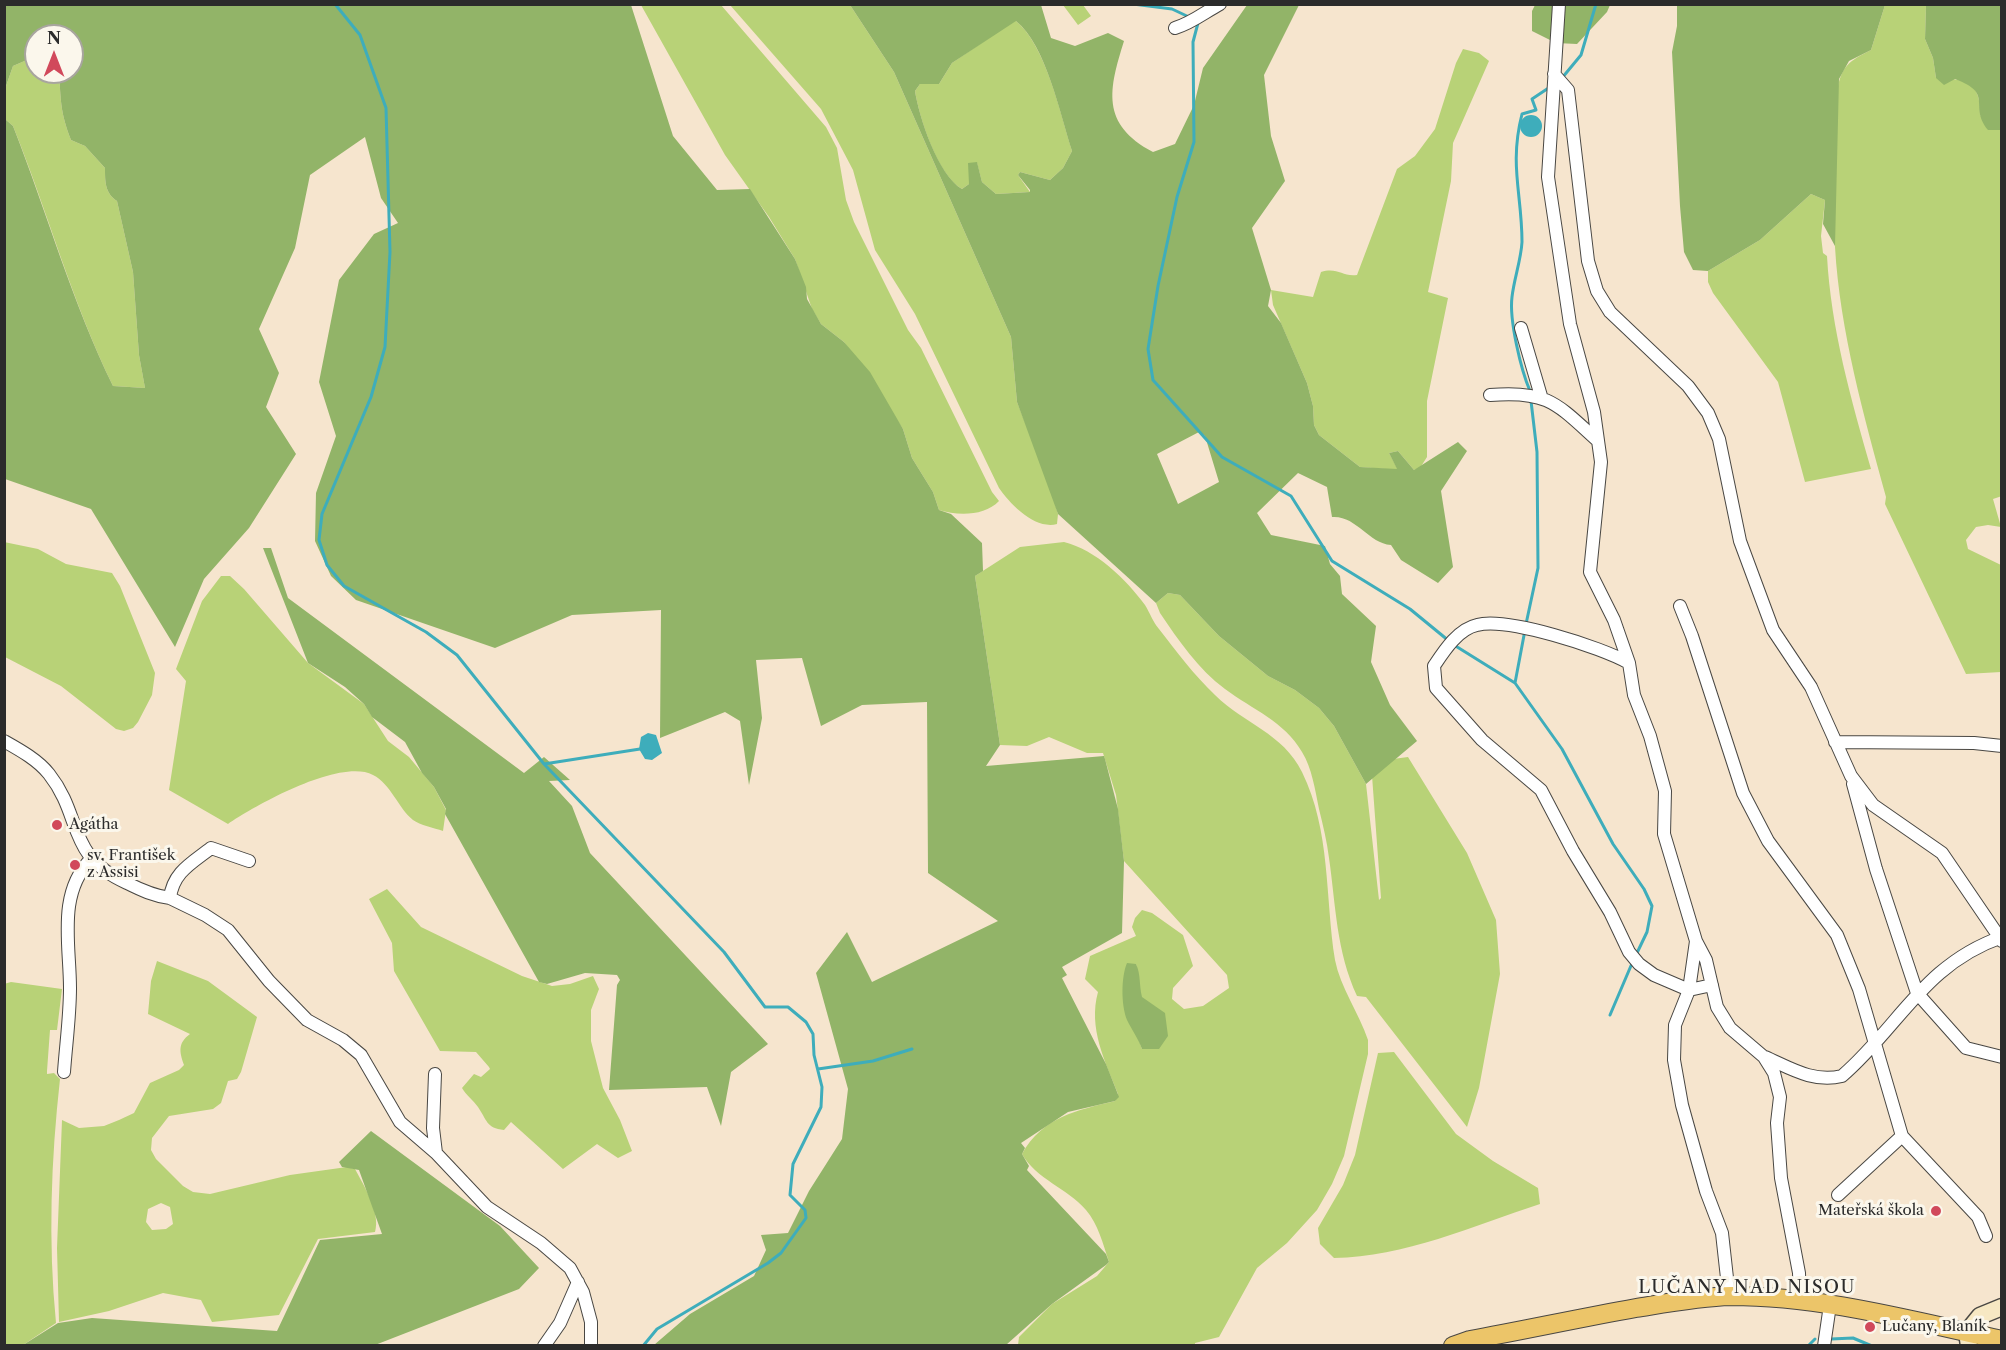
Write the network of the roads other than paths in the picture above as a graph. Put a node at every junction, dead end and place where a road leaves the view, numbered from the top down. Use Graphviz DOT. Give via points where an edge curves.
graph roads {
  1 [pos="1220,4"];
  2 [pos="1559,4"];
  3 [pos="1175,28"];
  4 [pos="1554,74"];
  5 [pos="1521,328"];
  6 [pos="1490,394"];
  7 [pos="1541,396"];
  8 [pos="1598,441"];
  9 [pos="1680,606"];
  10 [pos="1629,663"];
  11 [pos="4,741"];
  12 [pos="1835,742"];
  13 [pos="2001,746"];
  14 [pos="1851,776"];
  15 [pos="91,859"];
  16 [pos="249,861"];
  17 [pos="170,898"];
  18 [pos="2000,939"];
  19 [pos="1696,941"];
  20 [pos="1712,985"];
  21 [pos="1689,990"];
  22 [pos="1917,993"];
  23 [pos="1874,1043"];
  24 [pos="1764,1057"];
  25 [pos="2001,1057"];
  26 [pos="64,1072"];
  27 [pos="435,1074"];
  28 [pos="1902,1136"];
  29 [pos="436,1153"];
  30 [pos="1838,1195"];
  31 [pos="1986,1236"];
  32 [pos="578,1282"];
  33 [pos="1729,1296"];
  34 [pos="1800,1301"];
  35 [pos="1830,1305"];
  36 [pos="2001,1307"];
  37 [pos="1968,1339"];
  38 [pos="2001,1340"];
  39 [pos="544,1346"];
  40 [pos="591,1346"];
  41 [pos="1453,1346"];
  42 [pos="1824,1346"];
  1 -- 3 [label="street"];
  2 -- 4 [label="street"];
  4 -- 8 [label="street" via="1548,177 1570,324"];
  4 -- 12 [label="street" via="1568,90 1588,261 1597,291 1610,312 1688,386 1708,413 1719,439 1740,541 1773,630 1811,687"];
  5 -- 7 [label="street"];
  6 -- 7 [label="street"];
  7 -- 8 [label="street" via="1565,411"];
  8 -- 10 [label="street" via="1601,462 1590,572 1614,620"];
  9 -- 23 [label="street" via="1743,793 1768,840 1837,935 1859,989"];
  10 -- 19 [label="street" via="1634,695 1665,790 1664,834"];
  10 -- 21 [label="street" via="1606,650 1497,622 1474,625 1450,643 1434,666 1436,688 1482,740 1541,790 1629,952 1654,975"];
  11 -- 15 [label="street" via="48,772"];
  12 -- 13 [label="street"];
  12 -- 14 [label="street"];
  14 -- 18 [label="street" via="1873,805 1942,853"];
  14 -- 22 [label="street" via="1876,869"];
  15 -- 17 [label="street" via="109,876"];
  15 -- 26 [label="street" via="82,867 68,904 70,989"];
  16 -- 17 [label="street" via="211,848 180,873 171,884"];
  17 -- 29 [label="street" via="228,930 307,1020 361,1055 400,1122"];
  18 -- 22 [label="street" via="1950,962"];
  19 -- 20 [label="street"];
  19 -- 21 [label="street"];
  20 -- 21 [label="street"];
  20 -- 24 [label="street" via="1717,1007 1730,1028"];
  21 -- 33 [label="street" via="1675,1025 1674,1060 1682,1105 1722,1233"];
  22 -- 23 [label="street"];
  22 -- 25 [label="street" via="1966,1048"];
  23 -- 24 [label="street" via="1842,1076 1830,1079 1801,1074"];
  23 -- 28 [label="street"];
  24 -- 34 [label="street" via="1774,1073 1780,1097 1780,1178 1799,1273"];
  27 -- 29 [label="street"];
  28 -- 30 [label="street"];
  28 -- 31 [label="street" via="1978,1217"];
  29 -- 32 [label="street" via="487,1207 541,1244 570,1268"];
  32 -- 39 [label="street" via="560,1323"];
  32 -- 40 [label="street" via="591,1322"];
  33 -- 34 [label="main road"];
  33 -- 41 [label="main road" via="1600,1315"];
  34 -- 35 [label="main road"];
  35 -- 37 [label="main road"];
  35 -- 42 [label="street"];
  36 -- 37 [label="street" via="1980,1316"];
  37 -- 38 [label="main road"];
}
